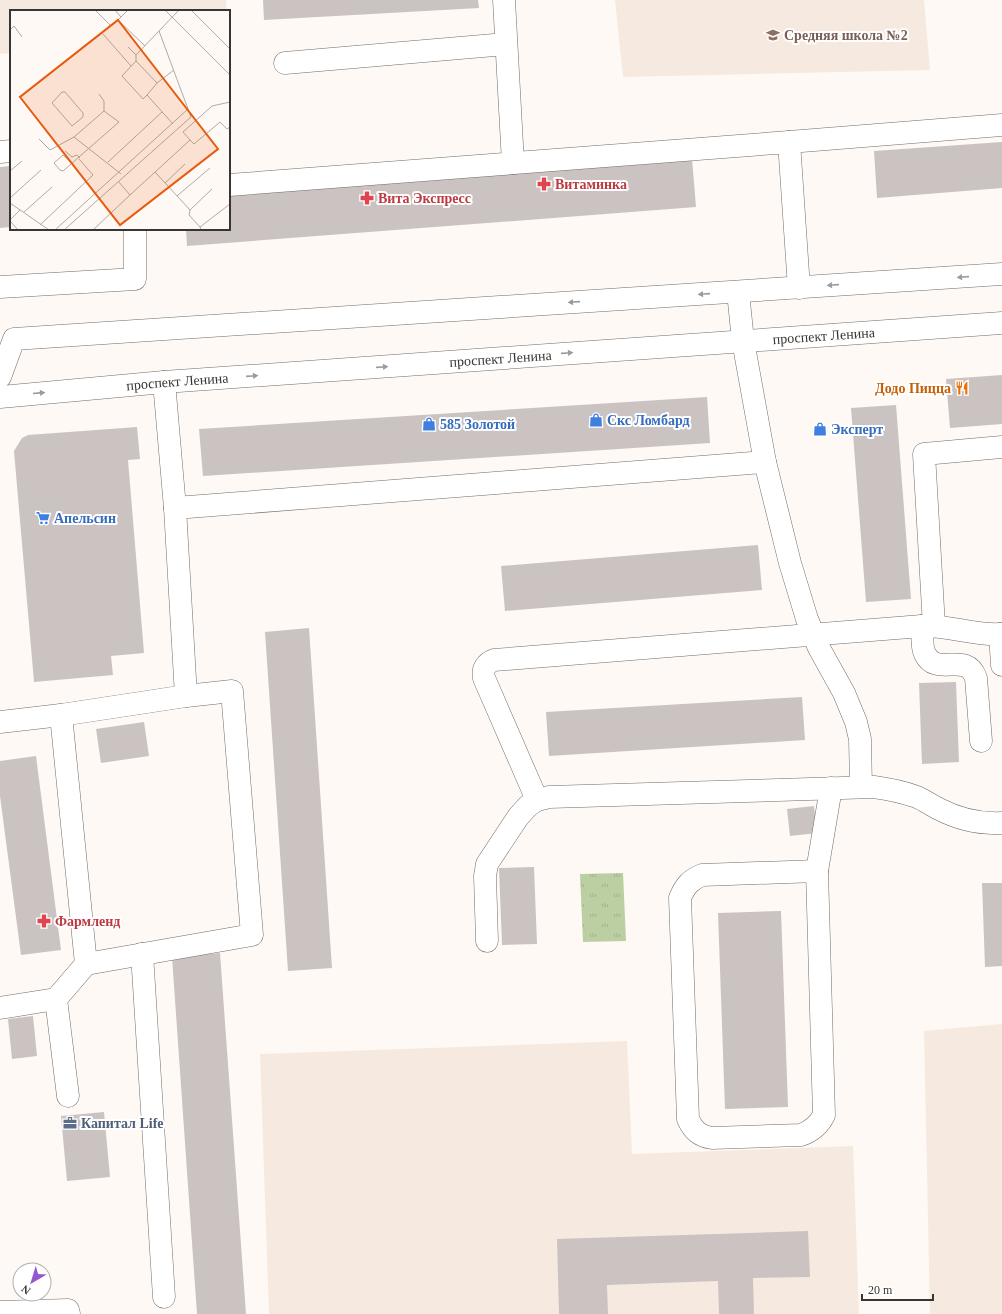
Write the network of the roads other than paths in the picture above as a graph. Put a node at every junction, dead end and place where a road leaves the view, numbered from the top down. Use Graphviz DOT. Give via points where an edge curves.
graph roads {
  1 [pos="504,0"];
  2 [pos="506,44"];
  3 [pos="285,63"];
  4 [pos="1002,125"];
  5 [pos="789,142"];
  6 [pos="10,151"];
  7 [pos="0,152"];
  8 [pos="513,163"];
  9 [pos="230,185"];
  10 [pos="135,230"];
  11 [pos="1002,274"];
  12 [pos="0,287"];
  13 [pos="799,288"];
  14 [pos="738,292"];
  15 [pos="1002,323"];
  16 [pos="743,341"];
  17 [pos="0,377"];
  18 [pos="164,382"];
  19 [pos="0,397"];
  20 [pos="1002,447"];
  21 [pos="765,462"];
  22 [pos="174,508"];
  23 [pos="928,626"];
  24 [pos="813,634"];
  25 [pos="1001,634"];
  26 [pos="1002,664"];
  27 [pos="186,696"];
  28 [pos="61,715"];
  29 [pos="0,722"];
  30 [pos="981,741"];
  31 [pos="861,786"];
  32 [pos="831,788"];
  33 [pos="537,800"];
  34 [pos="1002,823"];
  35 [pos="817,871"];
  36 [pos="487,941"];
  37 [pos="142,954"];
  38 [pos="86,964"];
  39 [pos="56,999"];
  40 [pos="0,1008"];
  41 [pos="68,1096"];
  42 [pos="164,1297"];
  43 [pos="0,1312"];
  44 [pos="69,1314"];
  1 -- 2 [label="street"];
  2 -- 3 [label="street"];
  2 -- 8 [label="street"];
  4 -- 5 [label="street"];
  5 -- 8 [label="street"];
  5 -- 13 [label="street"];
  6 -- 7 [label="street"];
  8 -- 9 [label="street"];
  10 -- 12 [label="street" via="135,279"];
  11 -- 13 [label="street, one-way"];
  13 -- 14 [label="street"];
  14 -- 16 [label="street"];
  14 -- 17 [label="street, one-way" via="14,339"];
  15 -- 16 [label="street, проспект Ленина"];
  18 -- 16 [label="street, проспект Ленина, one-way"];
  16 -- 21 [label="street"];
  19 -- 18 [label="street, проспект Ленина, one-way"];
  18 -- 22 [label="street"];
  20 -- 23 [label="street" via="924,454"];
  21 -- 22 [label="street"];
  21 -- 24 [label="street" via="800,598"];
  22 -- 27 [label="street"];
  23 -- 24 [label="street"];
  23 -- 25 [label="street"];
  23 -- 30 [label="street" via="924,652 929,660 935,664 969,666 974,671"];
  24 -- 31 [label="street" via="856,722 860,739"];
  24 -- 33 [label="street" via="489,662 484,669 484,678"];
  25 -- 26 [label="street"];
  27 -- 28 [label="street"];
  27 -- 37 [label="street" via="232,691 252,935"];
  28 -- 29 [label="street"];
  28 -- 38 [label="street"];
  31 -- 32 [label="street"];
  31 -- 34 [label="street" via="904,792 959,818 991,824"];
  32 -- 33 [label="street" via="549,797"];
  32 -- 35 [label="street"];
  33 -- 36 [label="street" via="518,818 486,868 484,876"];
  35 -- 35 [label="street" via="824,1115 816,1127 801,1135 704,1137 692,1127 688,1119 680,898 684,888 702,875"];
  37 -- 38 [label="street"];
  37 -- 42 [label="street"];
  38 -- 39 [label="street"];
  39 -- 40 [label="street"];
  39 -- 41 [label="street"];
  43 -- 44 [label="street" via="68,1310"];
}
